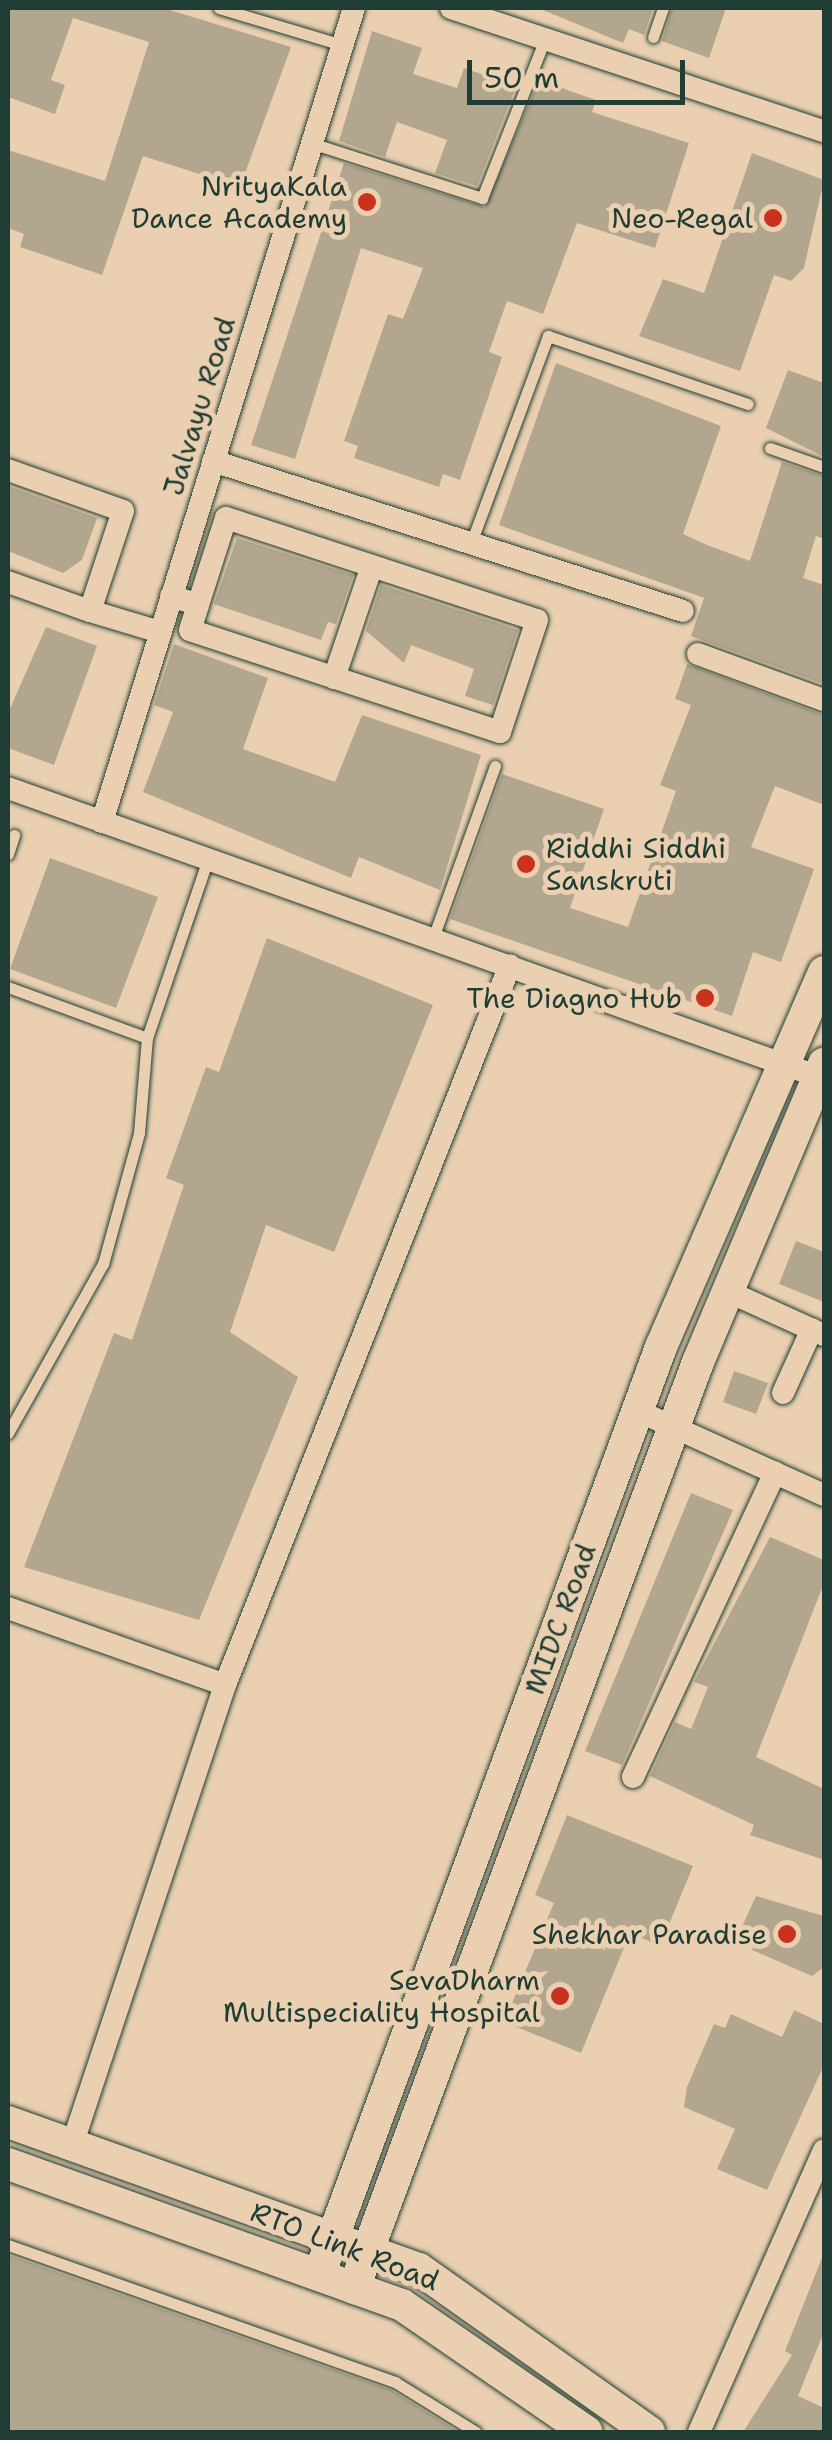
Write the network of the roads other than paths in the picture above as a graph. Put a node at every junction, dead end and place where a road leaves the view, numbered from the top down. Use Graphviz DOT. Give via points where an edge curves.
graph roads {
  1 [pos="219,8"];
  2 [pos="354,8"];
  3 [pos="450,8"];
  4 [pos="663,8"];
  5 [pos="653,36"];
  6 [pos="545,38"];
  7 [pos="342,45"];
  8 [pos="824,131"];
  9 [pos="312,143"];
  10 [pos="748,404"];
  11 [pos="770,448"];
  12 [pos="213,460"];
  13 [pos="824,466"];
  14 [pos="8,470"];
  15 [pos="471,543"];
  16 [pos="372,566"];
  17 [pos="8,582"];
  18 [pos="171,596"];
  19 [pos="198,605"];
  20 [pos="683,610"];
  21 [pos="90,611"];
  22 [pos="160,632"];
  23 [pos="698,654"];
  24 [pos="334,678"];
  25 [pos="824,700"];
  26 [pos="495,766"];
  27 [pos="8,788"];
  28 [pos="102,822"];
  29 [pos="14,834"];
  30 [pos="8,854"];
  31 [pos="208,859"];
  32 [pos="434,938"];
  33 [pos="510,965"];
  34 [pos="824,972"];
  35 [pos="8,987"];
  36 [pos="147,1038"];
  37 [pos="783,1060"];
  38 [pos="822,1070"];
  39 [pos="728,1291"];
  40 [pos="818,1332"];
  41 [pos="783,1393"];
  42 [pos="638,1410"];
  43 [pos="674,1426"];
  44 [pos="8,1430"];
  45 [pos="775,1472"];
  46 [pos="824,1495"];
  47 [pos="8,1608"];
  48 [pos="225,1685"];
  49 [pos="633,1777"];
  50 [pos="8,2122"];
  51 [pos="72,2144"];
  52 [pos="824,2150"];
  53 [pos="8,2164"];
  54 [pos="331,2238"];
  55 [pos="8,2246"];
  56 [pos="368,2251"];
  57 [pos="318,2275"];
  58 [pos="354,2288"];
  59 [pos="476,2432"];
  60 [pos="587,2432"];
  61 [pos="648,2432"];
  62 [pos="698,2432"];
  1 -- 7 [label="lane"];
  2 -- 7 [label="street, Jalvayu Road"];
  3 -- 6 [label="street"];
  4 -- 5 [label="lane"];
  6 -- 8 [label="street"];
  6 -- 9 [label="lane" via="482,198"];
  7 -- 9 [label="street, Jalvayu Road"];
  9 -- 12 [label="street, Jalvayu Road"];
  10 -- 15 [label="lane" via="548,336"];
  11 -- 13 [label="lane"];
  12 -- 15 [label="street"];
  12 -- 18 [label="street, Jalvayu Road"];
  14 -- 21 [label="street" via="123,511"];
  15 -- 20 [label="street"];
  16 -- 19 [label="street" via="226,518"];
  16 -- 24 [label="street"];
  16 -- 24 [label="street" via="537,620 500,732"];
  17 -- 21 [label="street"];
  18 -- 19 [label="street"];
  18 -- 22 [label="street, Jalvayu Road"];
  19 -- 24 [label="street" via="190,630"];
  21 -- 22 [label="street"];
  22 -- 28 [label="street, Jalvayu Road"];
  23 -- 25 [label="street"];
  26 -- 32 [label="lane"];
  27 -- 28 [label="street"];
  28 -- 31 [label="street"];
  29 -- 30 [label="lane"];
  31 -- 32 [label="street"];
  31 -- 36 [label="lane"];
  32 -- 33 [label="street"];
  33 -- 37 [label="street"];
  33 -- 48 [label="street"];
  34 -- 37 [label="main road, MIDC Road"];
  35 -- 36 [label="lane"];
  36 -- 44 [label="lane" via="136,1149 103,1264"];
  37 -- 38 [label="street"];
  37 -- 42 [label="main road, MIDC Road"];
  38 -- 39 [label="main road, MIDC Road"];
  39 -- 40 [label="street"];
  39 -- 43 [label="main road, MIDC Road"];
  40 -- 41 [label="street"];
  42 -- 43 [label="street"];
  42 -- 54 [label="main road, MIDC Road"];
  43 -- 45 [label="street"];
  43 -- 56 [label="main road, MIDC Road"];
  45 -- 46 [label="street"];
  45 -- 49 [label="street"];
  47 -- 48 [label="street"];
  48 -- 51 [label="street"];
  50 -- 51 [label="main road, RTO Link Road"];
  51 -- 54 [label="main road, RTO Link Road"];
  52 -- 62 [label="street"];
  53 -- 57 [label="main road, RTO Link Road"];
  54 -- 56 [label="main road, RTO Link Road"];
  54 -- 57 [label="main road, MIDC Road"];
  55 -- 59 [label="lane" via="395,2382"];
  56 -- 58 [label="main road, MIDC Road"];
  56 -- 61 [label="main road, RTO Link Road" via="453,2288"];
  57 -- 58 [label="main road, RTO Link Road"];
  58 -- 60 [label="main road, RTO Link Road" via="433,2322"];
}
